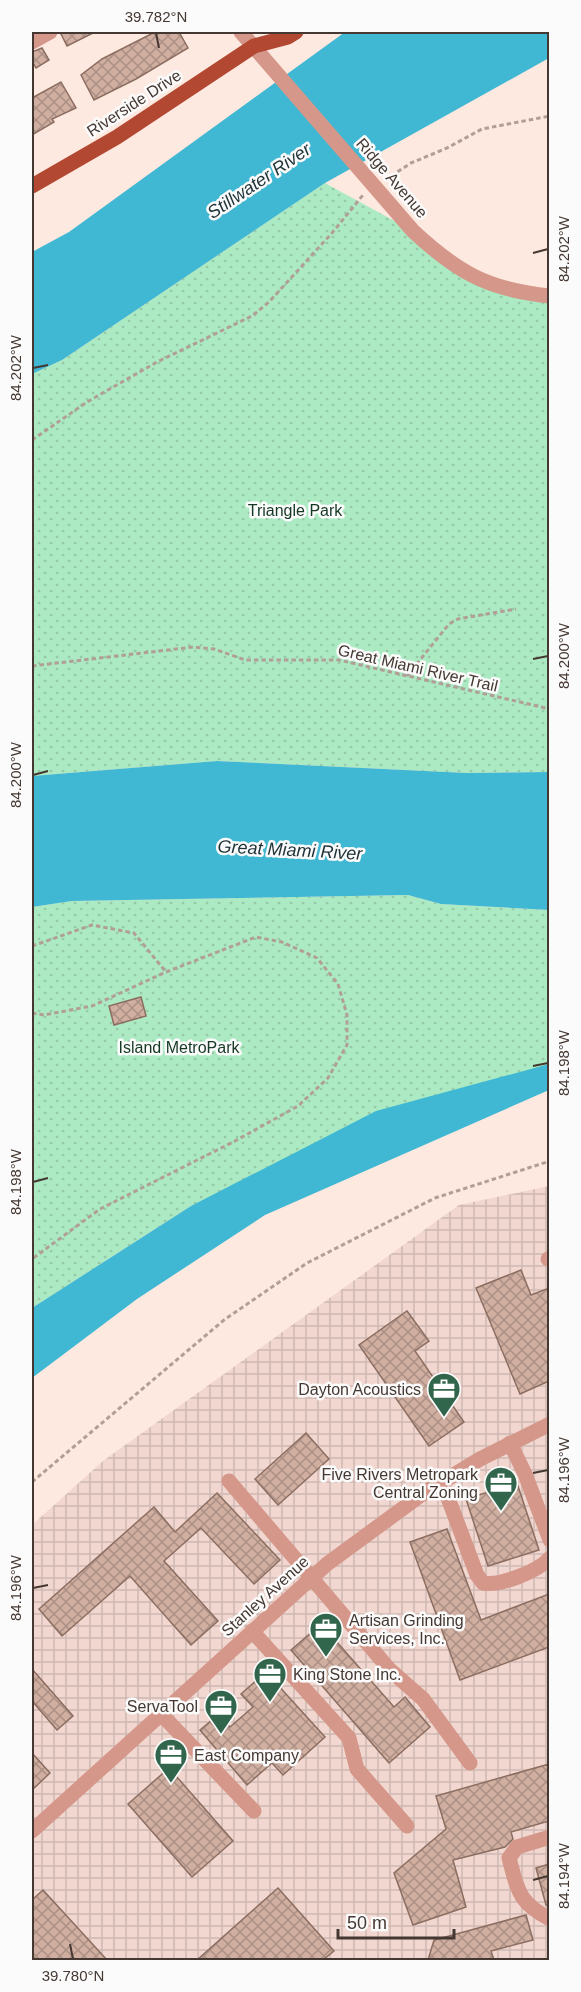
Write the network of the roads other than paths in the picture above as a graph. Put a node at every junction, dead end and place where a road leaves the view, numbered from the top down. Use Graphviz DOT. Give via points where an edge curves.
graph roads {
  1 [pos="50,32"];
  2 [pos="241,32"];
  3 [pos="264,32"];
  4 [pos="296,32"];
  5 [pos="32,42"];
  6 [pos="254,46"];
  7 [pos="32,186"];
  8 [pos="549,296"];
  9 [pos="549,1424"];
  10 [pos="510,1443"];
  11 [pos="229,1481"];
  12 [pos="442,1482"];
  13 [pos="549,1540"];
  14 [pos="549,1558"];
  15 [pos="311,1577"];
  16 [pos="252,1630"];
  17 [pos="162,1715"];
  18 [pos="470,1763"];
  19 [pos="254,1811"];
  20 [pos="407,1826"];
  21 [pos="32,1831"];
  22 [pos="549,1837"];
  23 [pos="549,1919"];
  1 -- 5 [label="street"];
  2 -- 6 [label="street, Ridge Avenue"];
  3 -- 6 [label="main road, Riverside Drive"];
  4 -- 6 [label="main road, Riverside Drive"];
  6 -- 7 [label="main road, Riverside Drive" via="117,137"];
  6 -- 8 [label="street, Ridge Avenue" via="413,231 456,268 502,288"];
  9 -- 10 [label="street, Stanley Avenue"];
  10 -- 12 [label="street, Stanley Avenue"];
  10 -- 13 [label="street"];
  11 -- 15 [label="street"];
  12 -- 14 [label="street" via="483,1583 493,1584 541,1566"];
  12 -- 15 [label="street, Stanley Avenue" via="377,1525"];
  15 -- 16 [label="street, Stanley Avenue"];
  15 -- 18 [label="street" via="390,1670 423,1699"];
  16 -- 17 [label="street, Stanley Avenue"];
  16 -- 20 [label="street" via="350,1738 357,1769"];
  17 -- 19 [label="street"];
  17 -- 21 [label="street, Stanley Avenue"];
  22 -- 23 [label="street" via="517,1847 509,1858 519,1895 531,1909"];
}
